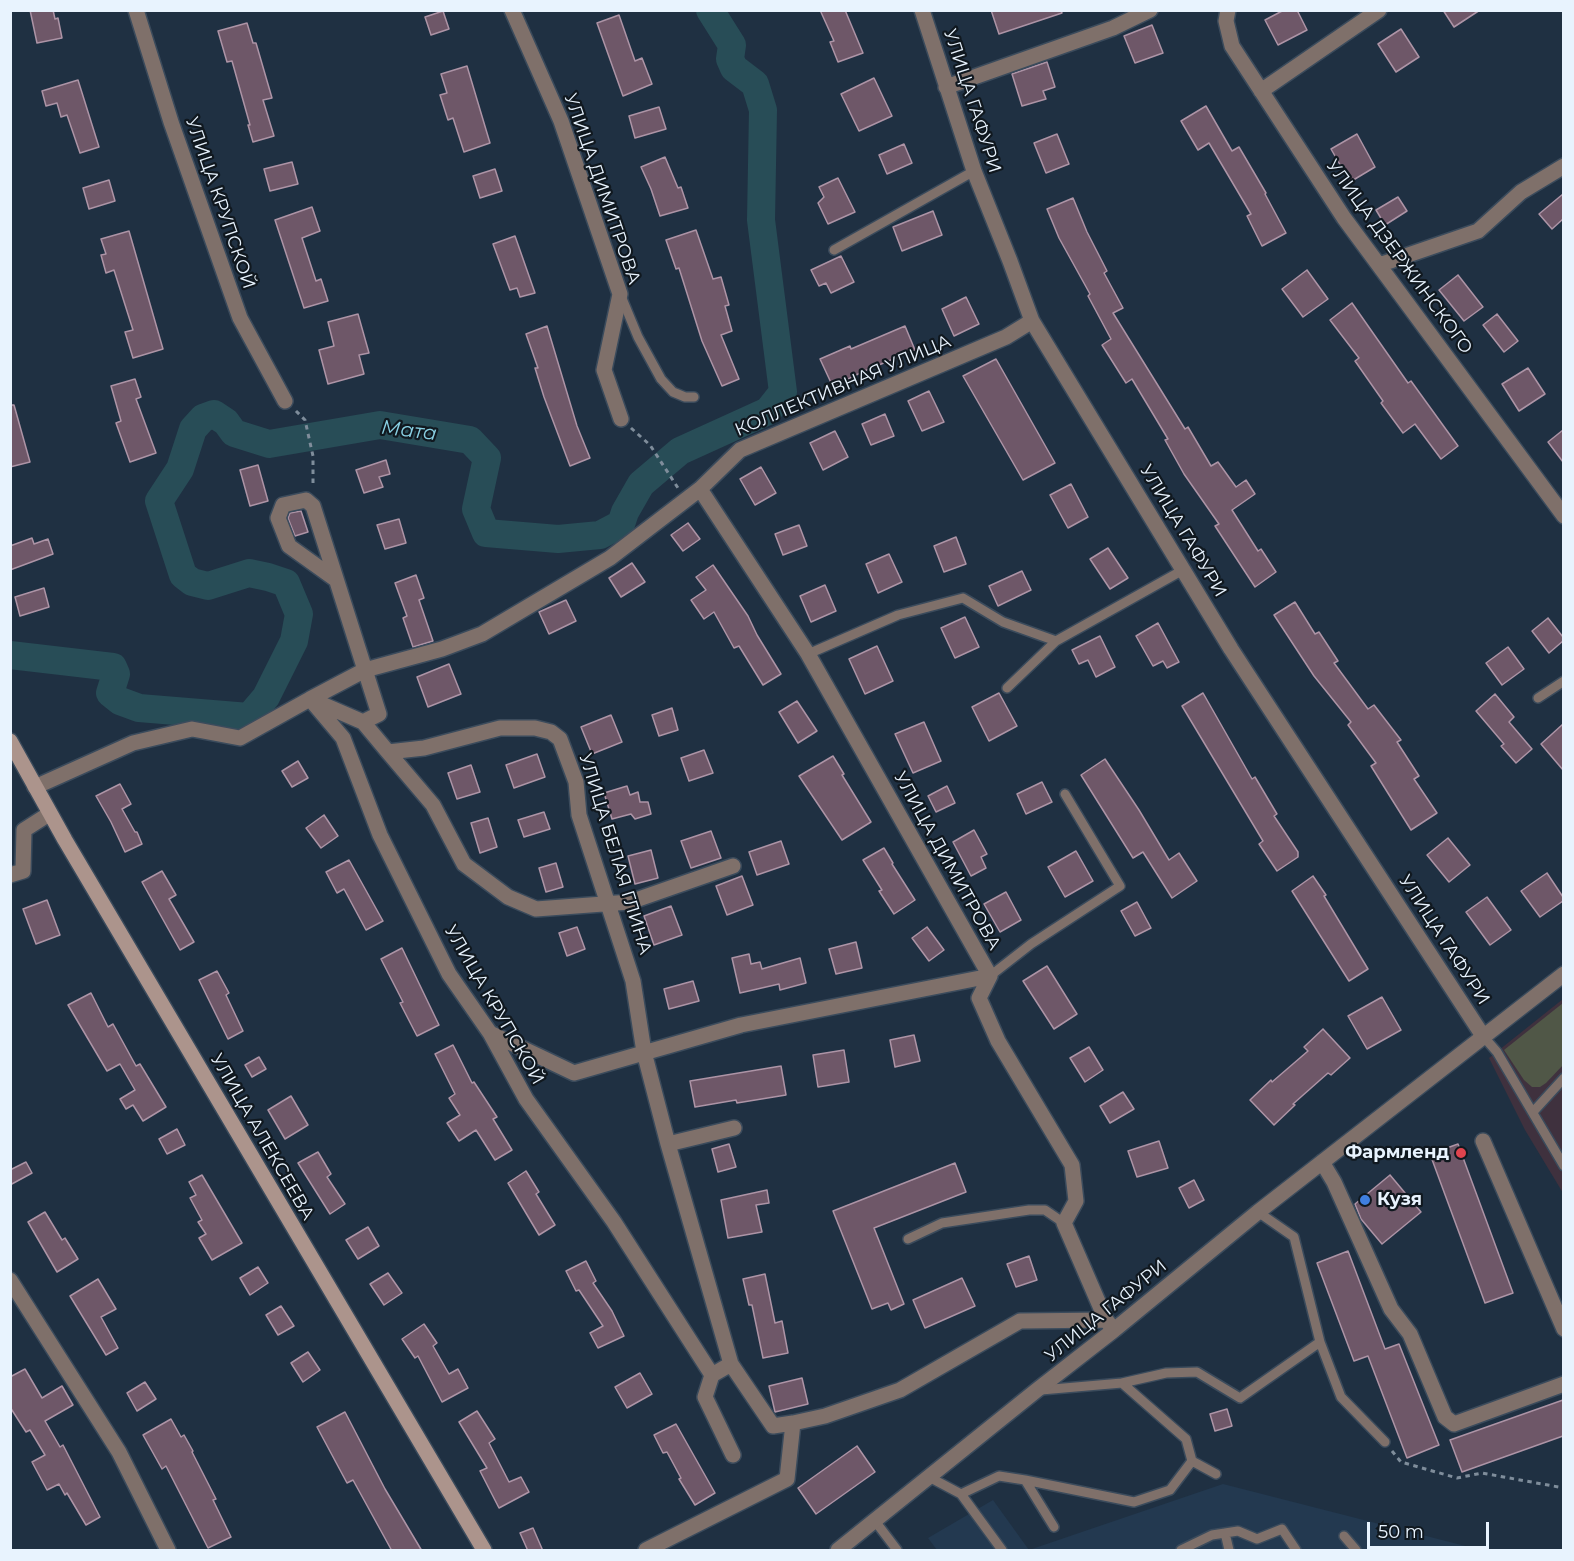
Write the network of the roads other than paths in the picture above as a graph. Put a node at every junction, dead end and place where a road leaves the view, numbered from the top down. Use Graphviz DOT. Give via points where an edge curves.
graph roads {
  1 [pos="136,10"];
  2 [pos="512,10"];
  3 [pos="922,10"];
  4 [pos="1150,10"];
  5 [pos="1228,10"];
  6 [pos="1379,10"];
  7 [pos="946,87"];
  8 [pos="1261,91"];
  9 [pos="1563,166"];
  10 [pos="974,171"];
  11 [pos="834,250"];
  12 [pos="1378,265"];
  13 [pos="620,294"];
  14 [pos="1032,321"];
  15 [pos="694,397"];
  16 [pos="285,401"];
  17 [pos="621,419"];
  18 [pos="700,489"];
  19 [pos="1563,516"];
  20 [pos="1183,570"];
  21 [pos="335,579"];
  22 [pos="1056,640"];
  23 [pos="808,654"];
  24 [pos="365,670"];
  25 [pos="1563,681"];
  26 [pos="1007,688"];
  27 [pos="1538,698"];
  28 [pos="310,699"];
  29 [pos="363,722"];
  30 [pos="10,741"];
  31 [pos="388,752"];
  32 [pos="35,787"];
  33 [pos="1065,794"];
  34 [pos="49,814"];
  35 [pos="733,866"];
  36 [pos="10,875"];
  37 [pos="608,905"];
  38 [pos="1563,974"];
  39 [pos="990,976"];
  40 [pos="490,1033"];
  41 [pos="1483,1036"];
  42 [pos="644,1052"];
  43 [pos="1563,1078"];
  44 [pos="1533,1113"];
  45 [pos="734,1128"];
  46 [pos="1483,1141"];
  47 [pos="668,1144"];
  48 [pos="1322,1162"];
  49 [pos="1563,1166"];
  50 [pos="1258,1212"];
  51 [pos="1064,1223"];
  52 [pos="908,1239"];
  53 [pos="10,1281"];
  54 [pos="1110,1325"];
  55 [pos="1563,1329"];
  56 [pos="1320,1342"];
  57 [pos="731,1364"];
  58 [pos="712,1375"];
  59 [pos="1122,1383"];
  60 [pos="1563,1384"];
  61 [pos="1037,1390"];
  62 [pos="793,1423"];
  63 [pos="1385,1442"];
  64 [pos="733,1455"];
  65 [pos="1192,1461"];
  66 [pos="1216,1474"];
  67 [pos="929,1477"];
  68 [pos="1025,1480"];
  69 [pos="961,1494"];
  70 [pos="875,1521"];
  71 [pos="1054,1527"];
  72 [pos="1225,1533"];
  73 [pos="1344,1536"];
  74 [pos="1257,1539"];
  75 [pos="168,1551"];
  76 [pos="484,1551"];
  77 [pos="646,1551"];
  78 [pos="838,1551"];
  79 [pos="897,1551"];
  80 [pos="1002,1551"];
  81 [pos="1181,1551"];
  82 [pos="1230,1551"];
  83 [pos="1259,1551"];
  84 [pos="1296,1551"];
  85 [pos="1356,1551"];
  1 -- 16 [label="street, УЛИЦА КРУПСКОЙ" via="240,318"];
  2 -- 13 [label="street, УЛИЦА ДИМИТРОВА" via="561,121"];
  3 -- 7 [label="street, УЛИЦА ГАФУРИ"];
  4 -- 7 [label="street" via="1113,28"];
  5 -- 8 [label="street, УЛИЦА ДЗЕРЖИНСКОГО" via="1226,21 1232,46"];
  6 -- 8 [label="street"];
  7 -- 10 [label="street, УЛИЦА ГАФУРИ"];
  8 -- 12 [label="street, УЛИЦА ДЗЕРЖИНСКОГО"];
  9 -- 12 [label="street" via="1521,192 1478,231"];
  10 -- 11 [label="lane"];
  10 -- 14 [label="street, УЛИЦА ГАФУРИ"];
  12 -- 19 [label="street, УЛИЦА ДЗЕРЖИНСКОГО"];
  13 -- 15 [label="lane" via="661,379 673,392"];
  13 -- 17 [label="street, УЛИЦА ДИМИТРОВА" via="604,370"];
  14 -- 18 [label="street, КОЛЛЕКТИВНАЯ УЛИЦА" via="1006,337 740,450"];
  14 -- 20 [label="street, УЛИЦА ГАФУРИ"];
  18 -- 23 [label="street, УЛИЦА ДИМИТРОВА"];
  18 -- 24 [label="street, КОЛЛЕКТИВНАЯ УЛИЦА" via="610,558 482,634"];
  20 -- 22 [label="lane"];
  20 -- 41 [label="street, УЛИЦА ГАФУРИ"];
  21 -- 21 [label="street" via="289,546 278,518 284,506 306,500 313,506"];
  21 -- 24 [label="street"];
  22 -- 23 [label="lane" via="1003,622 963,598 898,615"];
  22 -- 26 [label="lane"];
  23 -- 39 [label="street, УЛИЦА ДИМИТРОВА"];
  24 -- 28 [label="street"];
  24 -- 29 [label="street" via="379,714"];
  25 -- 27 [label="lane"];
  28 -- 29 [label="street"];
  28 -- 32 [label="street" via="240,738 192,729 133,743"];
  28 -- 40 [label="street, УЛИЦА КРУПСКОЙ" via="343,738 385,846 449,974"];
  29 -- 31 [label="street"];
  30 -- 32 [label="main road, УЛИЦА АЛЕКСЕЕВА"];
  31 -- 37 [label="street" via="433,805 464,864 508,897 536,909"];
  31 -- 37 [label="street, УЛИЦА БЕЛАЯ ГЛИНА" via="424,748 500,728 551,732 560,739 576,782 579,815"];
  32 -- 34 [label="main road, УЛИЦА АЛЕКСЕЕВА"];
  33 -- 39 [label="lane" via="1120,886"];
  34 -- 36 [label="street" via="24,830 23,871"];
  34 -- 76 [label="main road, УЛИЦА АЛЕКСЕЕВА"];
  35 -- 37 [label="street" via="630,902"];
  37 -- 42 [label="street, УЛИЦА БЕЛАЯ ГЛИНА" via="633,981"];
  38 -- 41 [label="street, УЛИЦА ГАФУРИ"];
  39 -- 42 [label="street" via="741,1025"];
  39 -- 51 [label="street, УЛИЦА ДИМИТРОВА" via="979,998 998,1041 1072,1165 1076,1202"];
  40 -- 42 [label="street" via="574,1073"];
  40 -- 58 [label="street, УЛИЦА КРУПСКОЙ" via="526,1098 614,1222"];
  41 -- 44 [label="lane" via="1497,1052"];
  41 -- 48 [label="street, УЛИЦА ГАФУРИ"];
  42 -- 47 [label="street, УЛИЦА БЕЛАЯ ГЛИНА"];
  43 -- 44 [label="lane"];
  44 -- 49 [label="lane"];
  45 -- 47 [label="street"];
  46 -- 55 [label="street"];
  47 -- 57 [label="street, УЛИЦА БЕЛАЯ ГЛИНА"];
  48 -- 50 [label="street, УЛИЦА ГАФУРИ"];
  48 -- 60 [label="street" via="1391,1309 1410,1334 1445,1417 1454,1424"];
  50 -- 54 [label="street, УЛИЦА ГАФУРИ"];
  50 -- 56 [label="lane" via="1294,1237"];
  51 -- 52 [label="lane" via="1045,1210 1029,1210 942,1223"];
  51 -- 54 [label="street"];
  53 -- 75 [label="street" via="120,1452"];
  54 -- 61 [label="street, УЛИЦА ГАФУРИ"];
  54 -- 62 [label="street" via="1020,1321 900,1390"];
  56 -- 59 [label="lane" via="1240,1398 1197,1372 1166,1373"];
  56 -- 63 [label="lane" via="1341,1397"];
  57 -- 58 [label="street"];
  57 -- 62 [label="street, УЛИЦА БЕЛАЯ ГЛИНА" via="772,1426"];
  58 -- 64 [label="street" via="705,1397"];
  59 -- 61 [label="lane"];
  59 -- 65 [label="lane" via="1186,1439"];
  61 -- 67 [label="street, УЛИЦА ГАФУРИ"];
  62 -- 77 [label="street" via="787,1479"];
  65 -- 66 [label="lane"];
  65 -- 68 [label="lane" via="1170,1490 1134,1502"];
  67 -- 69 [label="lane"];
  67 -- 70 [label="street, УЛИЦА ГАФУРИ"];
  68 -- 69 [label="lane" via="999,1476"];
  68 -- 71 [label="lane"];
  69 -- 80 [label="lane"];
  70 -- 78 [label="street, УЛИЦА ГАФУРИ"];
  70 -- 79 [label="lane"];
  72 -- 74 [label="lane" via="1238,1531"];
  72 -- 81 [label="lane" via="1212,1535"];
  72 -- 82 [label="lane"];
  73 -- 85 [label="lane"];
  74 -- 83 [label="lane"];
  74 -- 84 [label="lane" via="1281,1529"];
}
